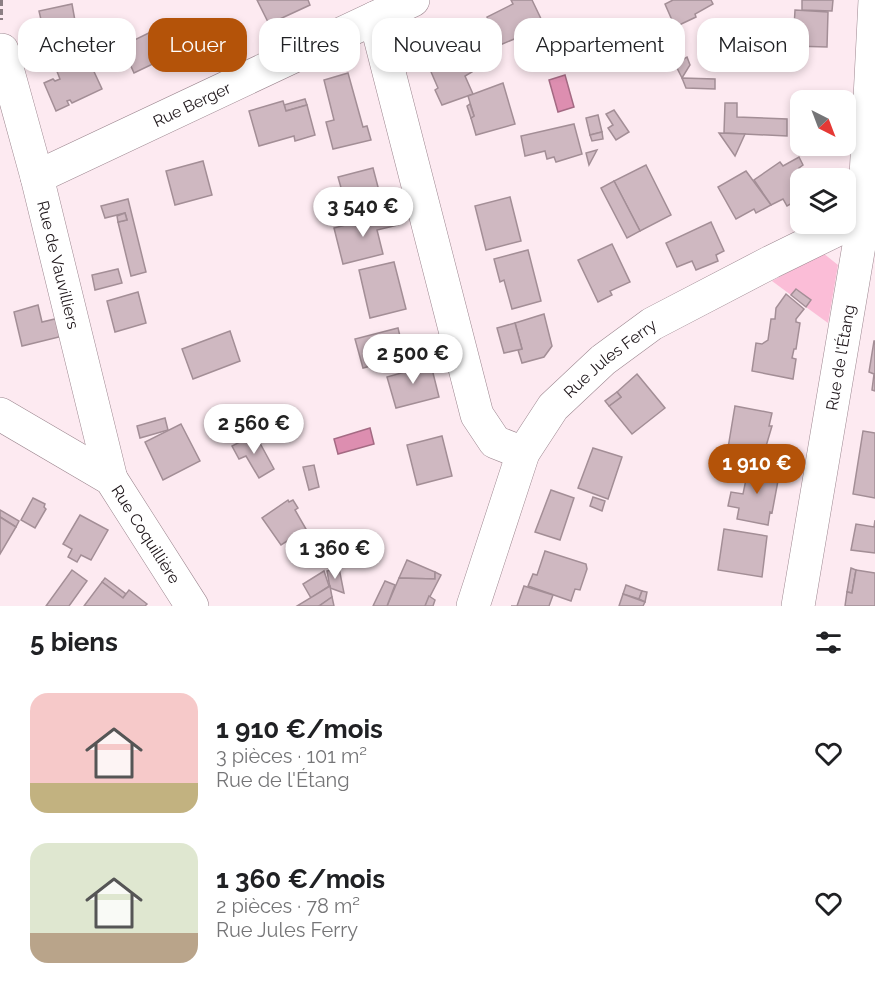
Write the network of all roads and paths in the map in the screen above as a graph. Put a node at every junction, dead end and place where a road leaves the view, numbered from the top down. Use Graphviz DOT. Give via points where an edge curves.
graph roads {
  1 [pos="413,0"];
  2 [pos="875,0"];
  3 [pos="375,18"];
  4 [pos="372,19"];
  5 [pos="2,50"];
  6 [pos="389,72"];
  7 [pos="37,177"];
  8 [pos="871,220"];
  9 [pos="0,414"];
  10 [pos="523,453"];
  11 [pos="111,479"];
  12 [pos="192,606"];
  13 [pos="473,606"];
  14 [pos="798,606"];
  1 -- 3 [label="street, Rue Berger"];
  2 -- 8 [label="street, Rue de l'Étang"];
  4 -- 7 [label="street, Rue Berger"];
  5 -- 7 [label="street, Rue de Vauvilliers"];
  6 -- 10 [label="street" via="477,415 495,442"];
  7 -- 11 [label="street, Rue de Vauvilliers"];
  8 -- 10 [label="street, Rue Jules Ferry" via="771,262 652,324 603,360 553,407"];
  8 -- 14 [label="street, Rue de l'Étang"];
  9 -- 11 [label="street, Rue Coquillière"];
  10 -- 13 [label="street, Rue Jules Ferry"];
  11 -- 12 [label="street, Rue Coquillière"];
}
